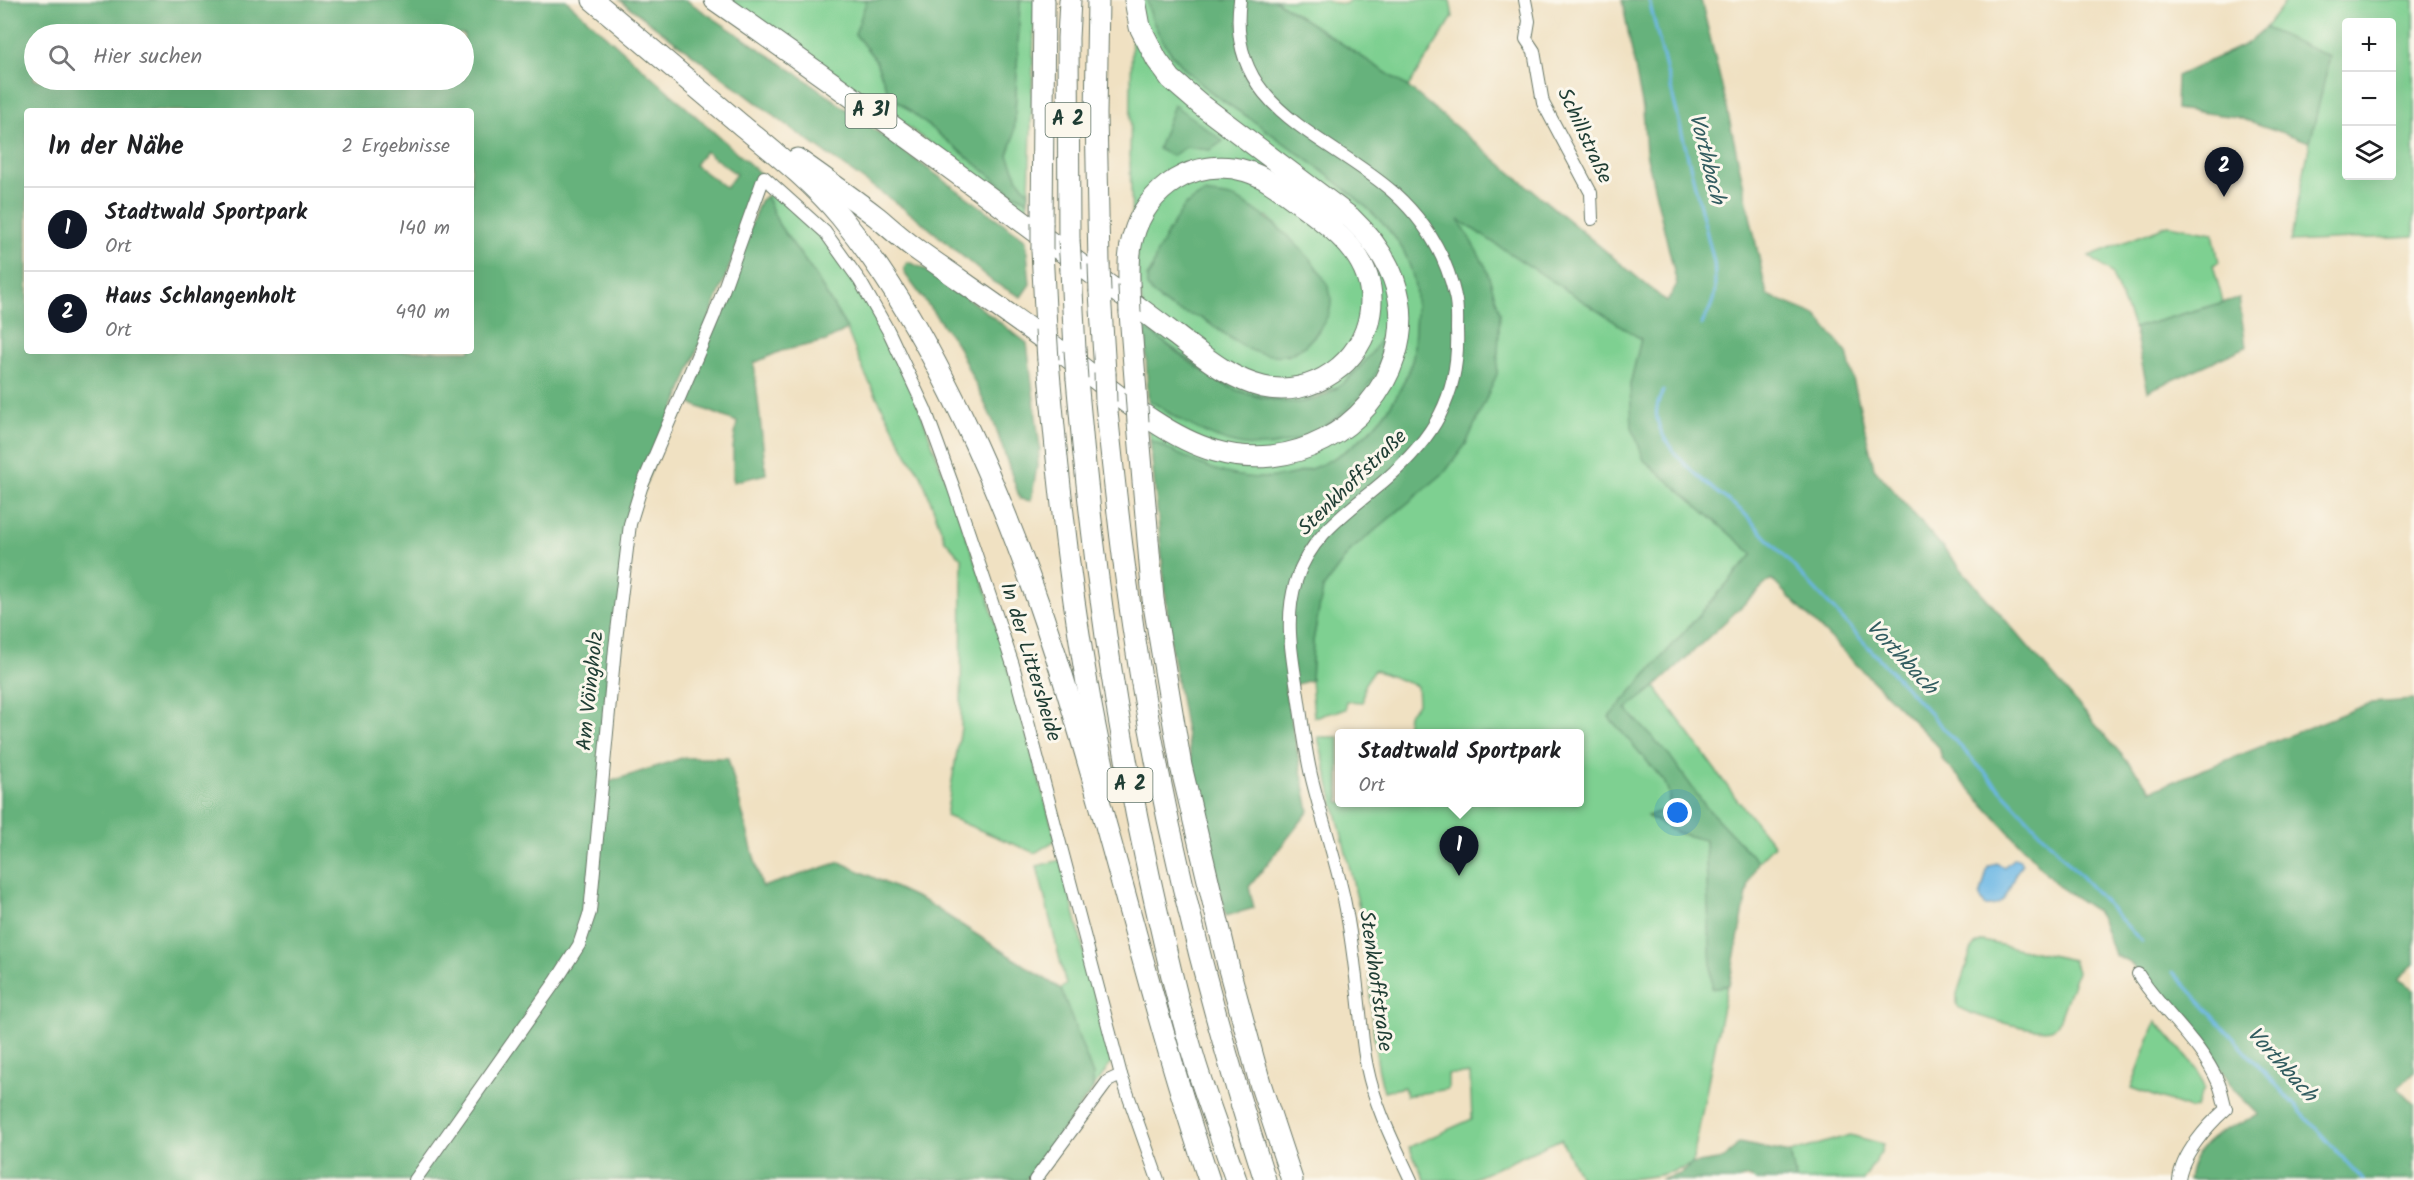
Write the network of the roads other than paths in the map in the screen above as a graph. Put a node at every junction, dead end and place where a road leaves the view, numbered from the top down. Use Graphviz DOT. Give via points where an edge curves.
graph roads {
  1 [pos="593,0"];
  2 [pos="715,0"];
  3 [pos="1044,0"];
  4 [pos="1070,0"];
  5 [pos="1098,0"];
  6 [pos="1135,0"];
  7 [pos="1240,0"];
  8 [pos="1525,0"];
  9 [pos="703,93"];
  10 [pos="764,177"];
  11 [pos="1592,219"];
  12 [pos="1034,223"];
  13 [pos="1161,785"];
  14 [pos="1218,921"];
  15 [pos="2138,974"];
  16 [pos="1165,1037"];
  17 [pos="1121,1075"];
  18 [pos="2179,1175"];
  19 [pos="415,1180"];
  20 [pos="1035,1180"];
  21 [pos="1158,1180"];
  22 [pos="1209,1180"];
  23 [pos="1236,1180"];
  24 [pos="1265,1180"];
  25 [pos="1292,1180"];
  26 [pos="1411,1180"];
  1 -- 9 [label="highway"];
  2 -- 12 [label="highway, A 31"];
  3 -- 12 [label="highway"];
  4 -- 23 [label="highway, A 2, bridge" via="1069,240 1087,500 1104,632 1130,786 1160,922 1196,1064"];
  5 -- 13 [label="highway, A 2, bridge" via="1096,114 1106,402 1126,578"];
  6 -- 9 [label="highway" via="1140,27 1171,79 1351,218 1369,235 1390,269 1399,298 1400,330 1388,374 1377,395 1343,430 1300,452 1240,457 1189,442 1162,426"];
  7 -- 26 [label="street, Stenkhoffstraße" via="1242,49 1263,93 1301,129 1377,179 1407,205 1442,256 1456,298 1458,354 1435,427 1418,449 1318,539 1295,582 1289,630 1311,773 1337,866 1354,952 1366,1064 1375,1097"];
  8 -- 11 [label="street, Schillstraße" via="1529,21 1526,39 1534,51 1543,103 1592,192"];
  9 -- 16 [label="highway" via="838,213 882,270 915,323 952,396 987,470 1032,584 1098,798"];
  10 -- 17 [label="street, In der Littersheide" via="825,232 861,281 925,409 1013,665"];
  10 -- 19 [label="street, Am Vöingholz" via="714,316 641,488 630,524 590,912 579,945"];
  12 -- 14 [label="highway, bridge" via="1208,360 1232,375 1282,390 1319,381 1335,372 1358,348 1370,312 1367,278 1360,260 1332,227 1274,184 1245,170 1212,168 1186,174 1164,187 1142,213 1132,239 1129,253 1129,285 1130,313 1153,599 1181,766"];
  12 -- 16 [label="highway, bridge" via="1042,250 1064,521 1084,663 1106,781"];
  13 -- 14 [label="highway"];
  13 -- 24 [label="highway, A 2" via="1199,951"];
  14 -- 25 [label="highway" via="1260,1083"];
  15 -- 18 [label="street" via="2207,1061 2219,1083 2226,1109 2205,1127"];
  16 -- 22 [label="highway"];
  17 -- 20 [label="street" via="1108,1081"];
  17 -- 21 [label="street, In der Littersheide"];
}
